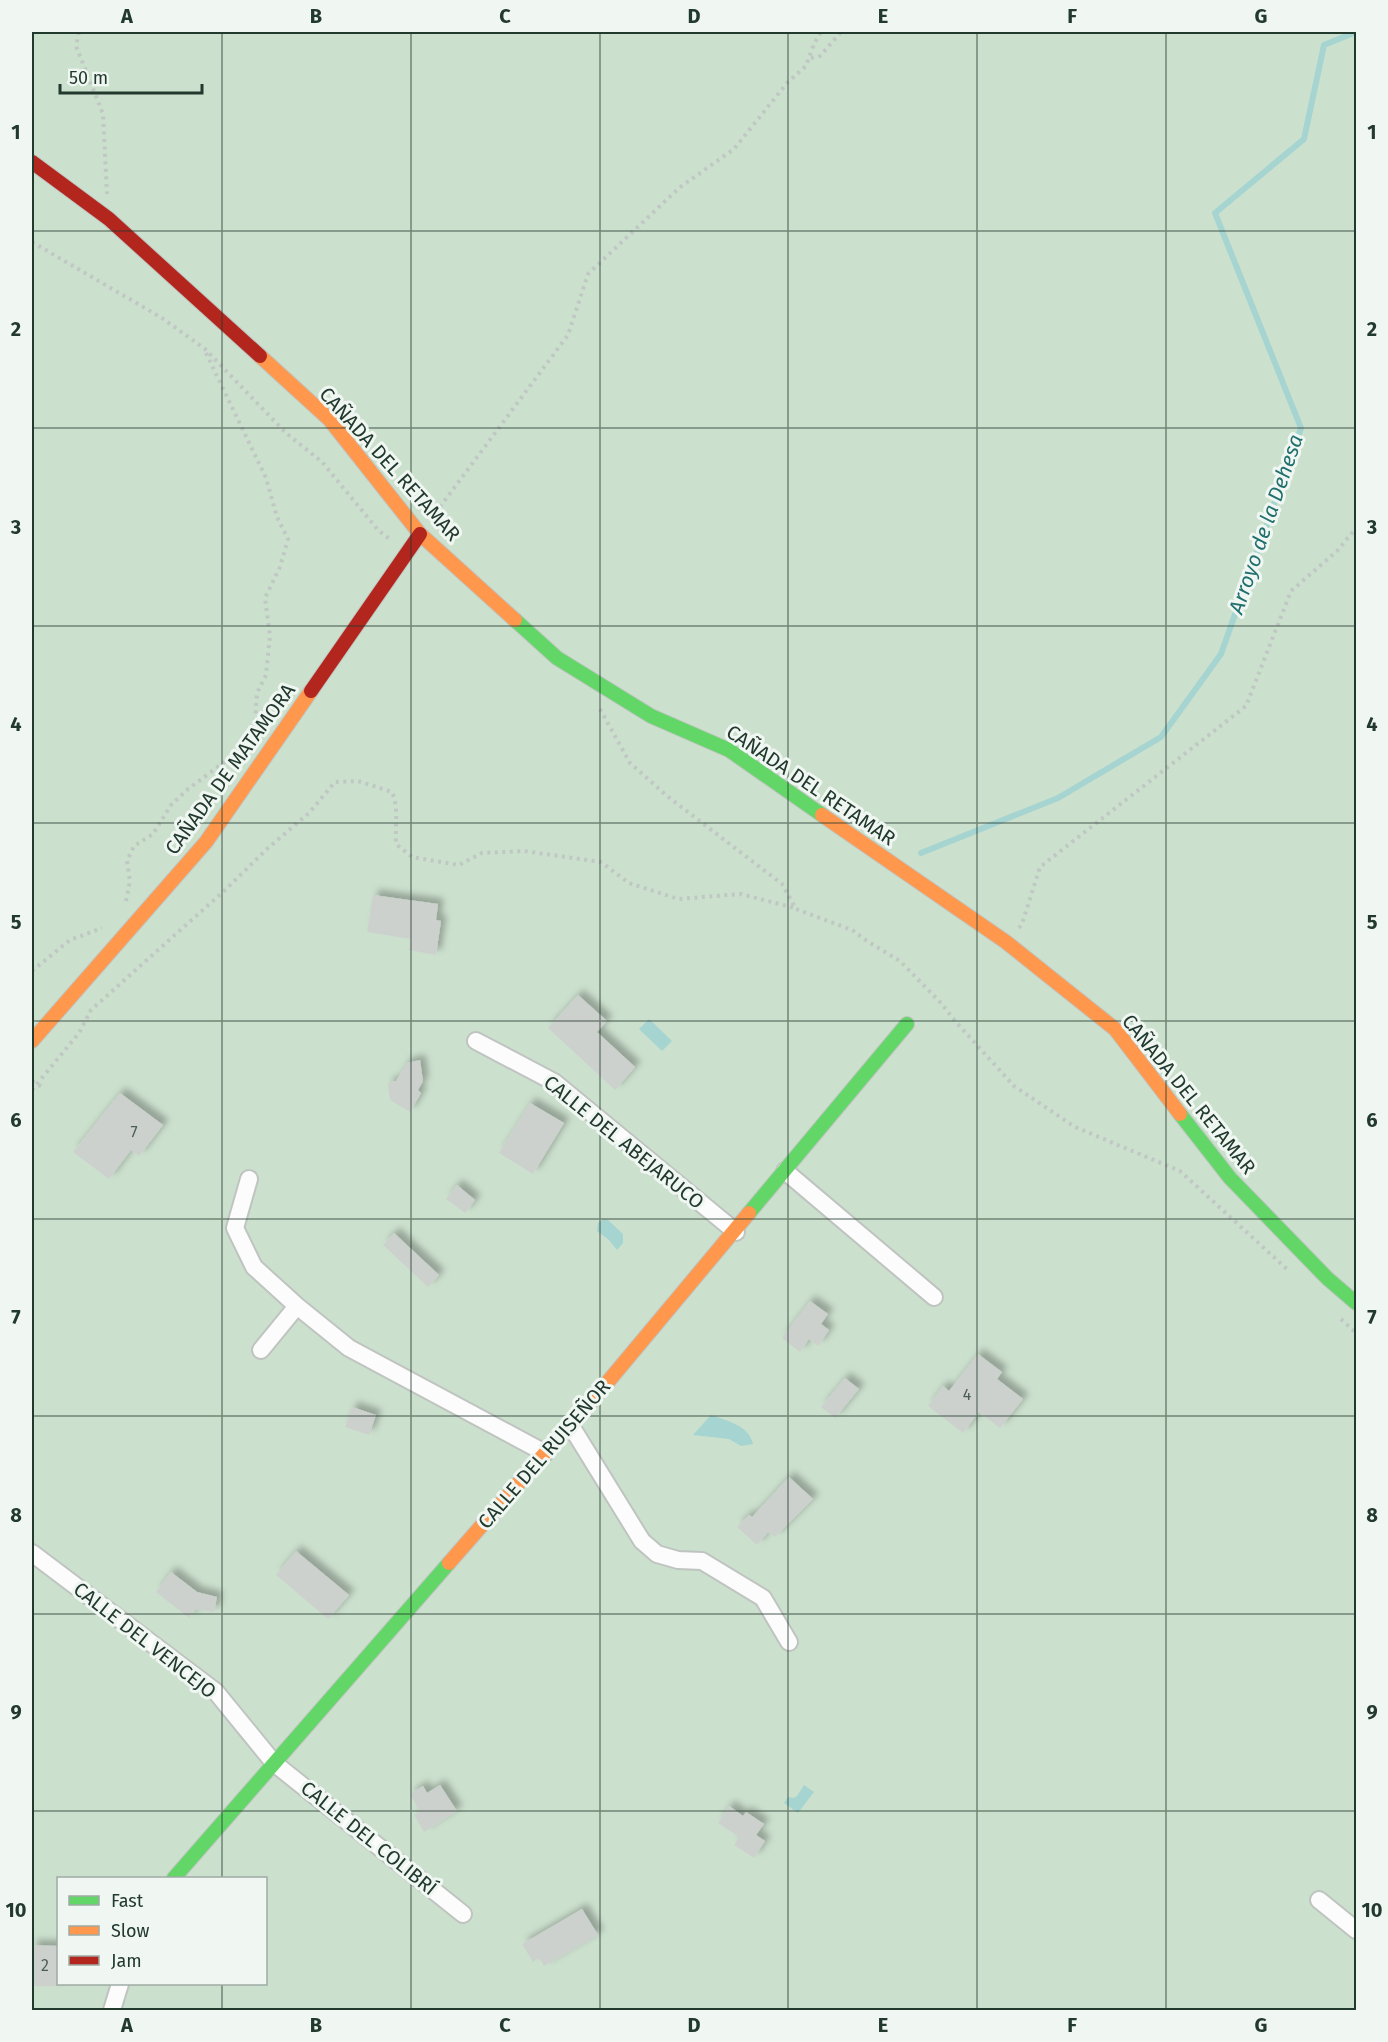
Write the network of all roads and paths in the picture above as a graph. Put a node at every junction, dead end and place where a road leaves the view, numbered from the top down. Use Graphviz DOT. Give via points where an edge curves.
graph roads {
  1 [pos="79,32"];
  2 [pos="821,32"];
  3 [pos="841,32"];
  4 [pos="811,58"];
  5 [pos="32,162"];
  6 [pos="109,219"];
  7 [pos="32,242"];
  8 [pos="205,349"];
  9 [pos="1356,528"];
  10 [pos="420,534"];
  11 [pos="408,553"];
  12 [pos="598,705"];
  13 [pos="254,741"];
  14 [pos="247,754"];
  15 [pos="126,903"];
  16 [pos="796,909"];
  17 [pos="106,926"];
  18 [pos="1006,942"];
  19 [pos="32,970"];
  20 [pos="907,1024"];
  21 [pos="32,1041"];
  22 [pos="476,1041"];
  23 [pos="34,1082"];
  24 [pos="44,1089"];
  25 [pos="32,1090"];
  26 [pos="785,1171"];
  27 [pos="249,1179"];
  28 [pos="736,1232"];
  29 [pos="1292,1274"];
  30 [pos="934,1297"];
  31 [pos="1356,1303"];
  32 [pos="297,1306"];
  33 [pos="1335,1314"];
  34 [pos="1356,1333"];
  35 [pos="261,1350"];
  36 [pos="571,1426"];
  37 [pos="545,1453"];
  38 [pos="32,1553"];
  39 [pos="789,1642"];
  40 [pos="274,1763"];
  41 [pos="175,1877"];
  42 [pos="1319,1900"];
  43 [pos="464,1914"];
  44 [pos="1356,1930"];
  45 [pos="119,1985"];
  46 [pos="112,2010"];
  1 -- 6 [label="path" via="76,46 103,114"];
  2 -- 4 [label="path"];
  3 -- 4 [label="path" via="820,56"];
  4 -- 10 [label="path" via="734,149 679,188 588,274 568,335"];
  5 -- 6 [label="street, CAÑADA DEL RETAMAR"];
  6 -- 10 [label="street, CAÑADA DEL RETAMAR" via="329,419"];
  7 -- 8 [label="path" via="145,307"];
  8 -- 11 [label="path" via="286,433 322,462 378,530"];
  8 -- 13 [label="path" via="266,478 288,539 265,598 270,636 266,675 257,693"];
  9 -- 18 [label="path" via="1337,551 1291,591 1246,706 1040,867 1023,924"];
  10 -- 11 [label="street, CAÑADA DE MATAMORA"];
  10 -- 18 [label="street, CAÑADA DEL RETAMAR" via="557,658 651,716 729,750"];
  11 -- 21 [label="street, CAÑADA DE MATAMORA" via="206,842"];
  12 -- 16 [label="path" via="630,763 782,884"];
  14 -- 15 [label="path" via="230,758 188,789 171,805 153,834 134,846 127,861 130,881"];
  16 -- 23 [label="path" via="741,894 678,899 628,883 601,862 524,851 482,853 459,865 412,857 396,844 398,805 392,792 358,781 335,782 309,813 91,1010 79,1033"];
  16 -- 29 [label="path" via="852,930 900,961 1014,1086 1075,1127 1180,1170"];
  17 -- 19 [label="path" via="70,940"];
  18 -- 31 [label="street, CAÑADA DEL RETAMAR" via="1115,1029 1230,1178"];
  20 -- 26 [label="street, CALLE DEL RUISEÑOR"];
  22 -- 28 [label="street, CALLE DEL ABEJARUCO" via="554,1082"];
  23 -- 24 [label="path"];
  23 -- 25 [label="path"];
  26 -- 28 [label="street, CALLE DEL RUISEÑOR"];
  26 -- 30 [label="street"];
  27 -- 32 [label="street" via="235,1228 254,1267"];
  28 -- 36 [label="street, CALLE DEL RUISEÑOR"];
  32 -- 35 [label="street"];
  32 -- 37 [label="street" via="349,1348"];
  33 -- 34 [label="path"];
  36 -- 37 [label="street, CALLE DEL RUISEÑOR"];
  36 -- 39 [label="street" via="642,1541 657,1554 702,1561 763,1598"];
  37 -- 40 [label="street, CALLE DEL RUISEÑOR"];
  38 -- 40 [label="street, CALLE DEL VENCEJO" via="216,1692"];
  40 -- 41 [label="street, CALLE DEL RUISEÑOR"];
  40 -- 43 [label="street, CALLE DEL COLIBRÍ"];
  42 -- 44 [label="street"];
  45 -- 46 [label="street"];
}
